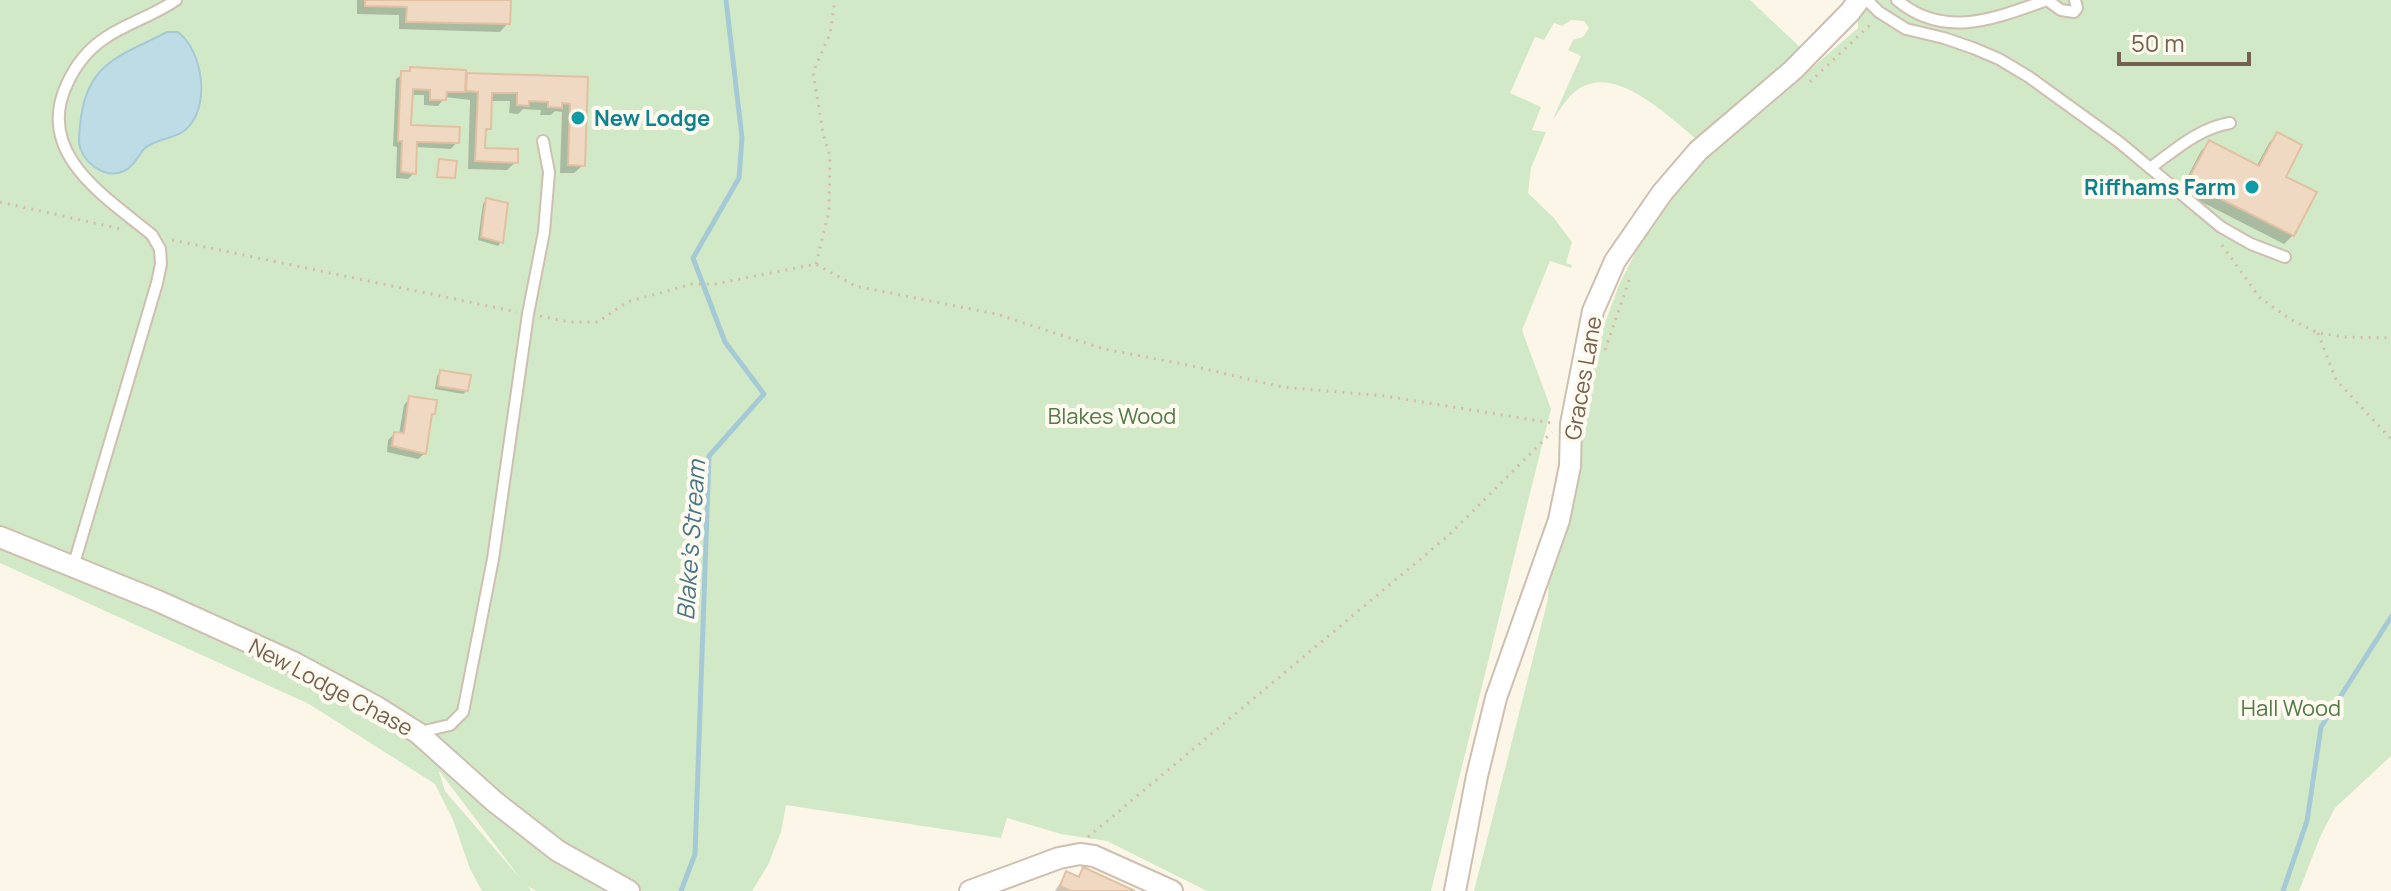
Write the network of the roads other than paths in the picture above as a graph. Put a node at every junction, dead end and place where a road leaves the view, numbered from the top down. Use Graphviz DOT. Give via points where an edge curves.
graph roads {
  1 [pos="176,0"];
  2 [pos="1859,0"];
  3 [pos="1867,0"];
  4 [pos="1897,0"];
  5 [pos="2047,0"];
  6 [pos="2075,0"];
  7 [pos="2230,123"];
  8 [pos="543,141"];
  9 [pos="2150,168"];
  10 [pos="2285,257"];
  11 [pos="0,537"];
  12 [pos="73,567"];
  13 [pos="418,733"];
  14 [pos="629,891"];
  15 [pos="970,891"];
  16 [pos="1172,891"];
  17 [pos="1455,891"];
  1 -- 12 [label="lane" via="106,37 78,61 61,96 61,142 75,168 152,235 161,264"];
  2 -- 17 [label="street, Graces Lane" via="1793,70 1698,151 1615,261 1593,311 1559,520 1496,698"];
  3 -- 9 [label="lane" via="1906,29 1999,59 2078,111"];
  4 -- 5 [label="lane" via="1941,23 1975,23"];
  5 -- 6 [label="lane" via="2074,12"];
  7 -- 9 [label="lane" via="2196,135"];
  8 -- 13 [label="lane" via="549,172 544,232 493,559 463,712 450,725"];
  9 -- 10 [label="lane" via="2221,227"];
  11 -- 12 [label="street, New Lodge Chase"];
  12 -- 13 [label="street, New Lodge Chase" via="293,662"];
  13 -- 14 [label="street, New Lodge Chase" via="558,851"];
  15 -- 16 [label="street" via="1080,854"];
}
